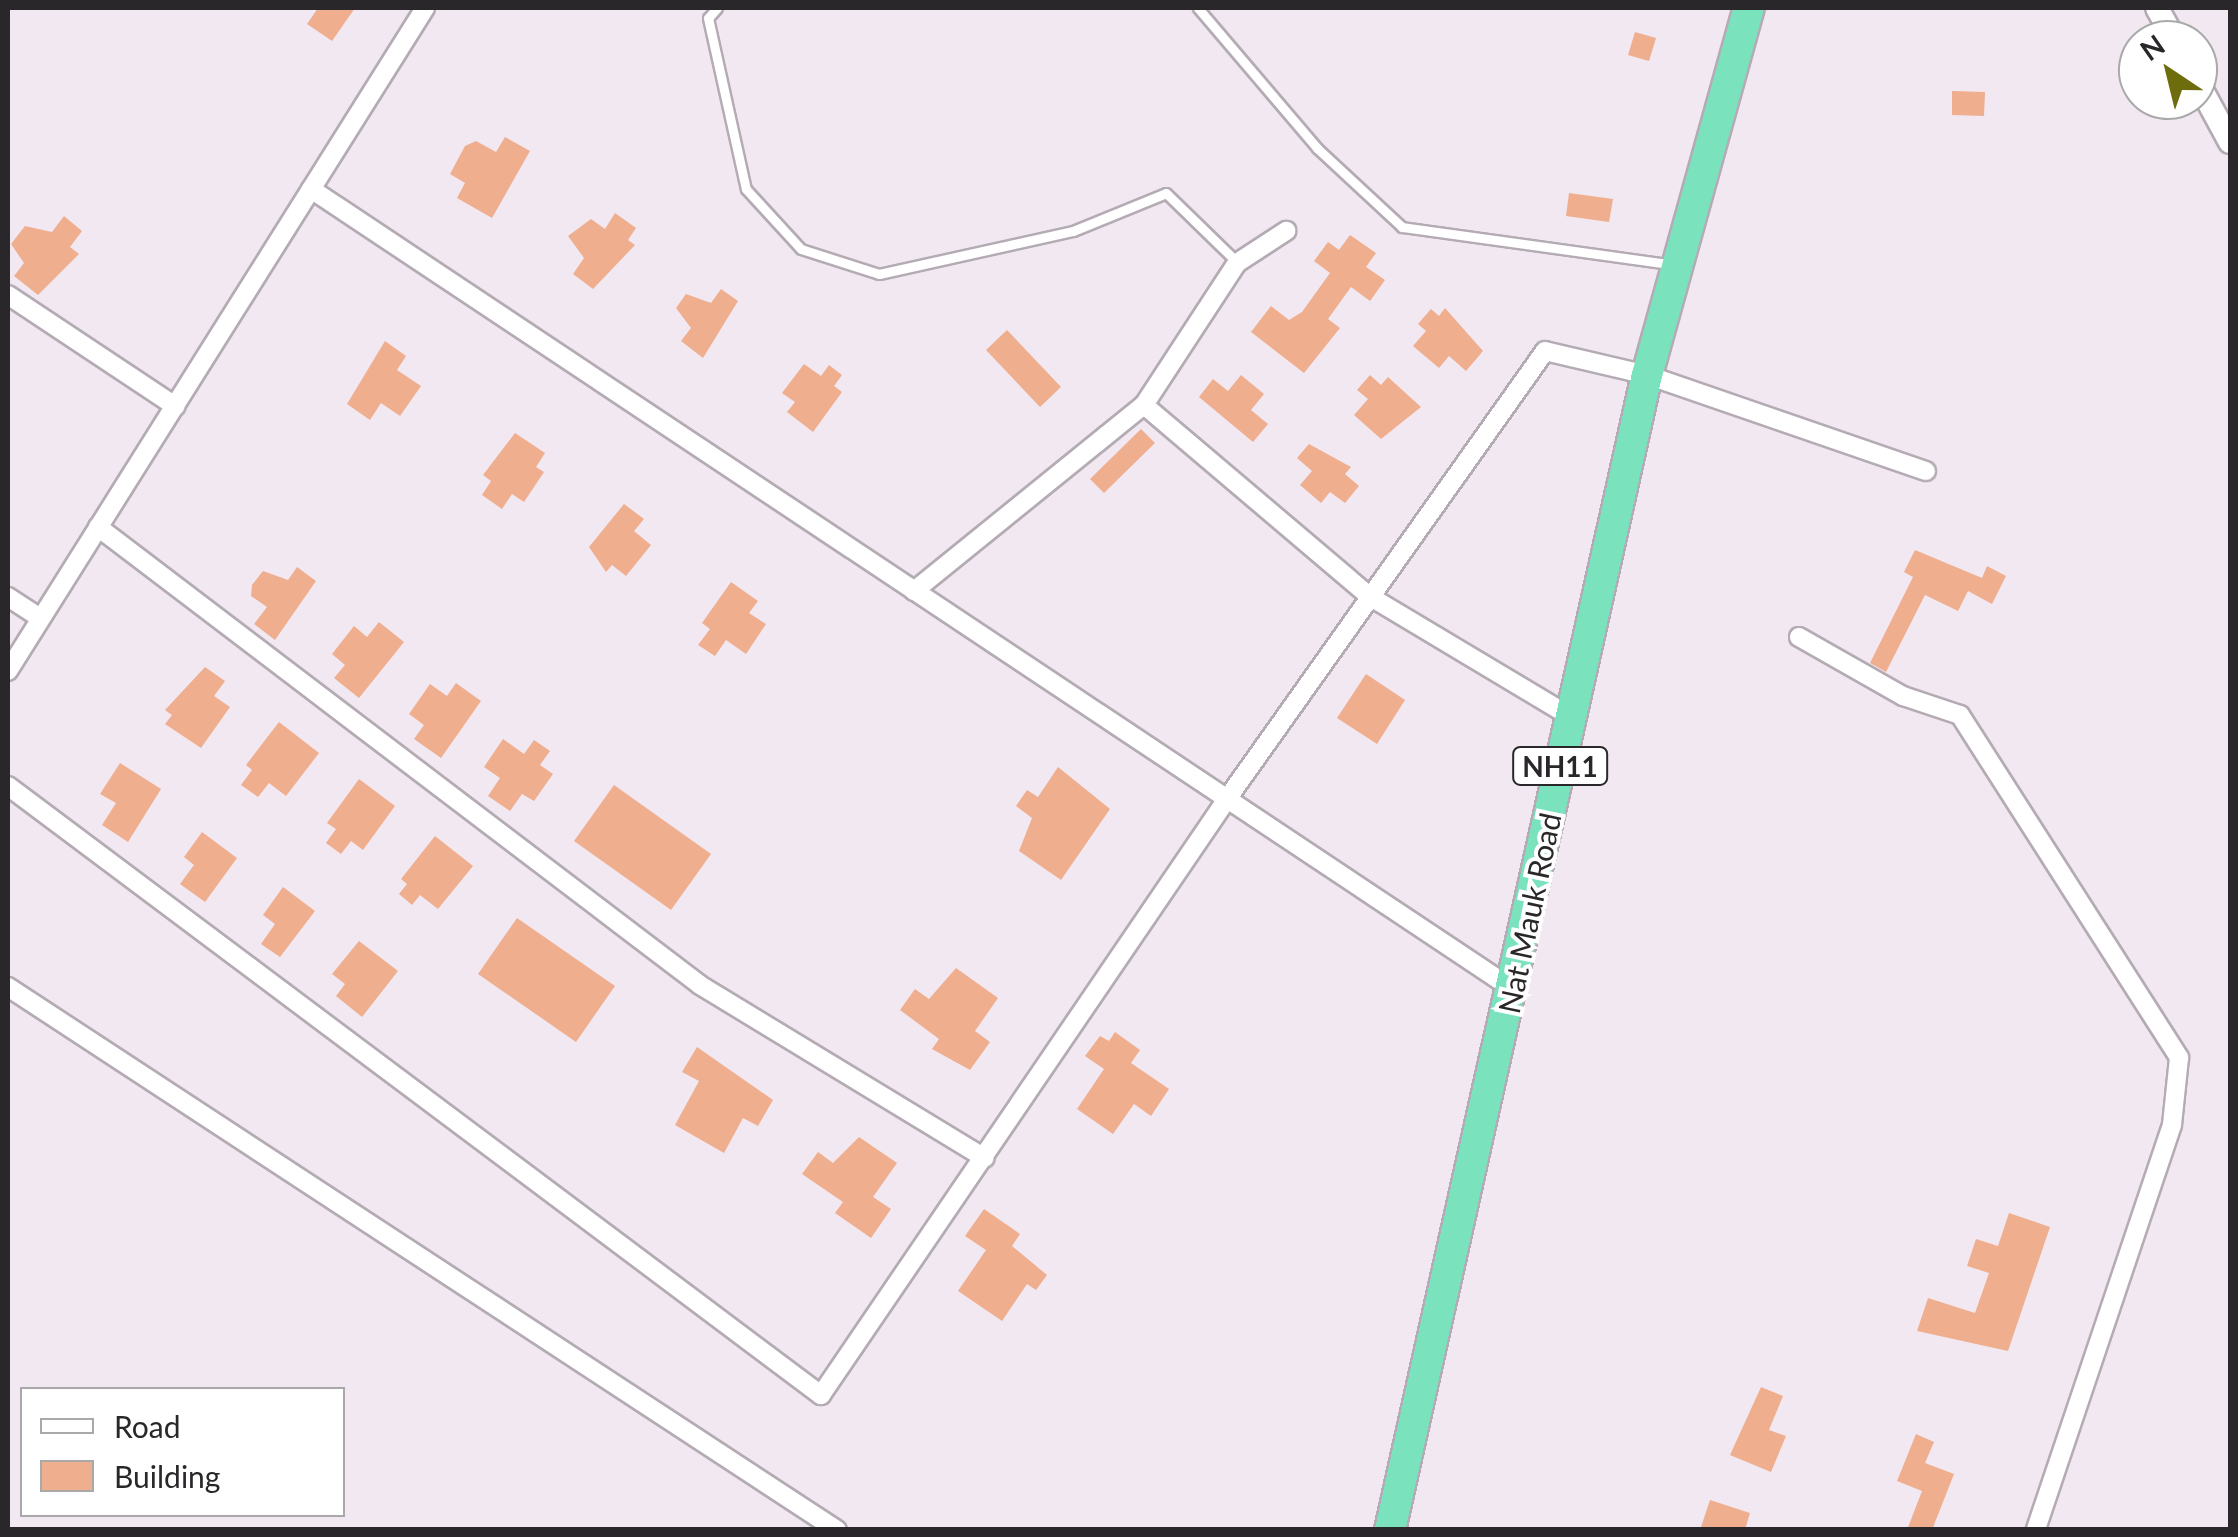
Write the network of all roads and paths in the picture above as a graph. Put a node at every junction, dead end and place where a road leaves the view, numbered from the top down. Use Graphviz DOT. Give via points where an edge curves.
graph roads {
  1 [pos="425,8"];
  2 [pos="718,8"];
  3 [pos="1198,8"];
  4 [pos="1749,8"];
  5 [pos="2218,120"];
  6 [pos="2230,142"];
  7 [pos="311,189"];
  8 [pos="1286,230"];
  9 [pos="1235,260"];
  10 [pos="1678,265"];
  11 [pos="8,295"];
  12 [pos="1647,375"];
  13 [pos="1144,405"];
  14 [pos="175,406"];
  15 [pos="1926,471"];
  16 [pos="98,527"];
  17 [pos="914,590"];
  18 [pos="8,596"];
  19 [pos="1369,596"];
  20 [pos="40,618"];
  21 [pos="1800,637"];
  22 [pos="8,671"];
  23 [pos="1571,717"];
  24 [pos="8,786"];
  25 [pos="1227,799"];
  26 [pos="8,987"];
  27 [pos="1514,989"];
  28 [pos="985,1158"];
  29 [pos="837,1530"];
  30 [pos="1390,1530"];
  31 [pos="2036,1530"];
  1 -- 7 [label="street"];
  2 -- 9 [label="lane" via="708,18 746,189 801,249 879,274 1073,231 1166,193"];
  3 -- 10 [label="lane" via="1317,148 1402,227"];
  4 -- 10 [label="highway, Nat Mauk Road / NH11"];
  5 -- 6 [label="street"];
  7 -- 14 [label="street"];
  7 -- 17 [label="street"];
  8 -- 13 [label="street" via="1237,263"];
  10 -- 12 [label="highway, Nat Mauk Road / NH11"];
  11 -- 14 [label="street"];
  12 -- 15 [label="street"];
  12 -- 19 [label="street" via="1545,351"];
  12 -- 23 [label="highway, Nat Mauk Road / NH11"];
  13 -- 17 [label="street"];
  13 -- 19 [label="street"];
  14 -- 16 [label="street"];
  16 -- 20 [label="street"];
  16 -- 28 [label="street" via="700,984"];
  17 -- 25 [label="street"];
  18 -- 20 [label="street"];
  19 -- 23 [label="street"];
  19 -- 25 [label="street"];
  20 -- 22 [label="street"];
  21 -- 31 [label="street" via="1903,696 1960,715 2179,1058 2172,1125"];
  23 -- 27 [label="highway, Nat Mauk Road / NH11"];
  24 -- 28 [label="street" via="821,1396"];
  25 -- 27 [label="street"];
  25 -- 28 [label="street"];
  26 -- 29 [label="street"];
  27 -- 30 [label="highway, Nat Mauk Road / NH11"];
}
